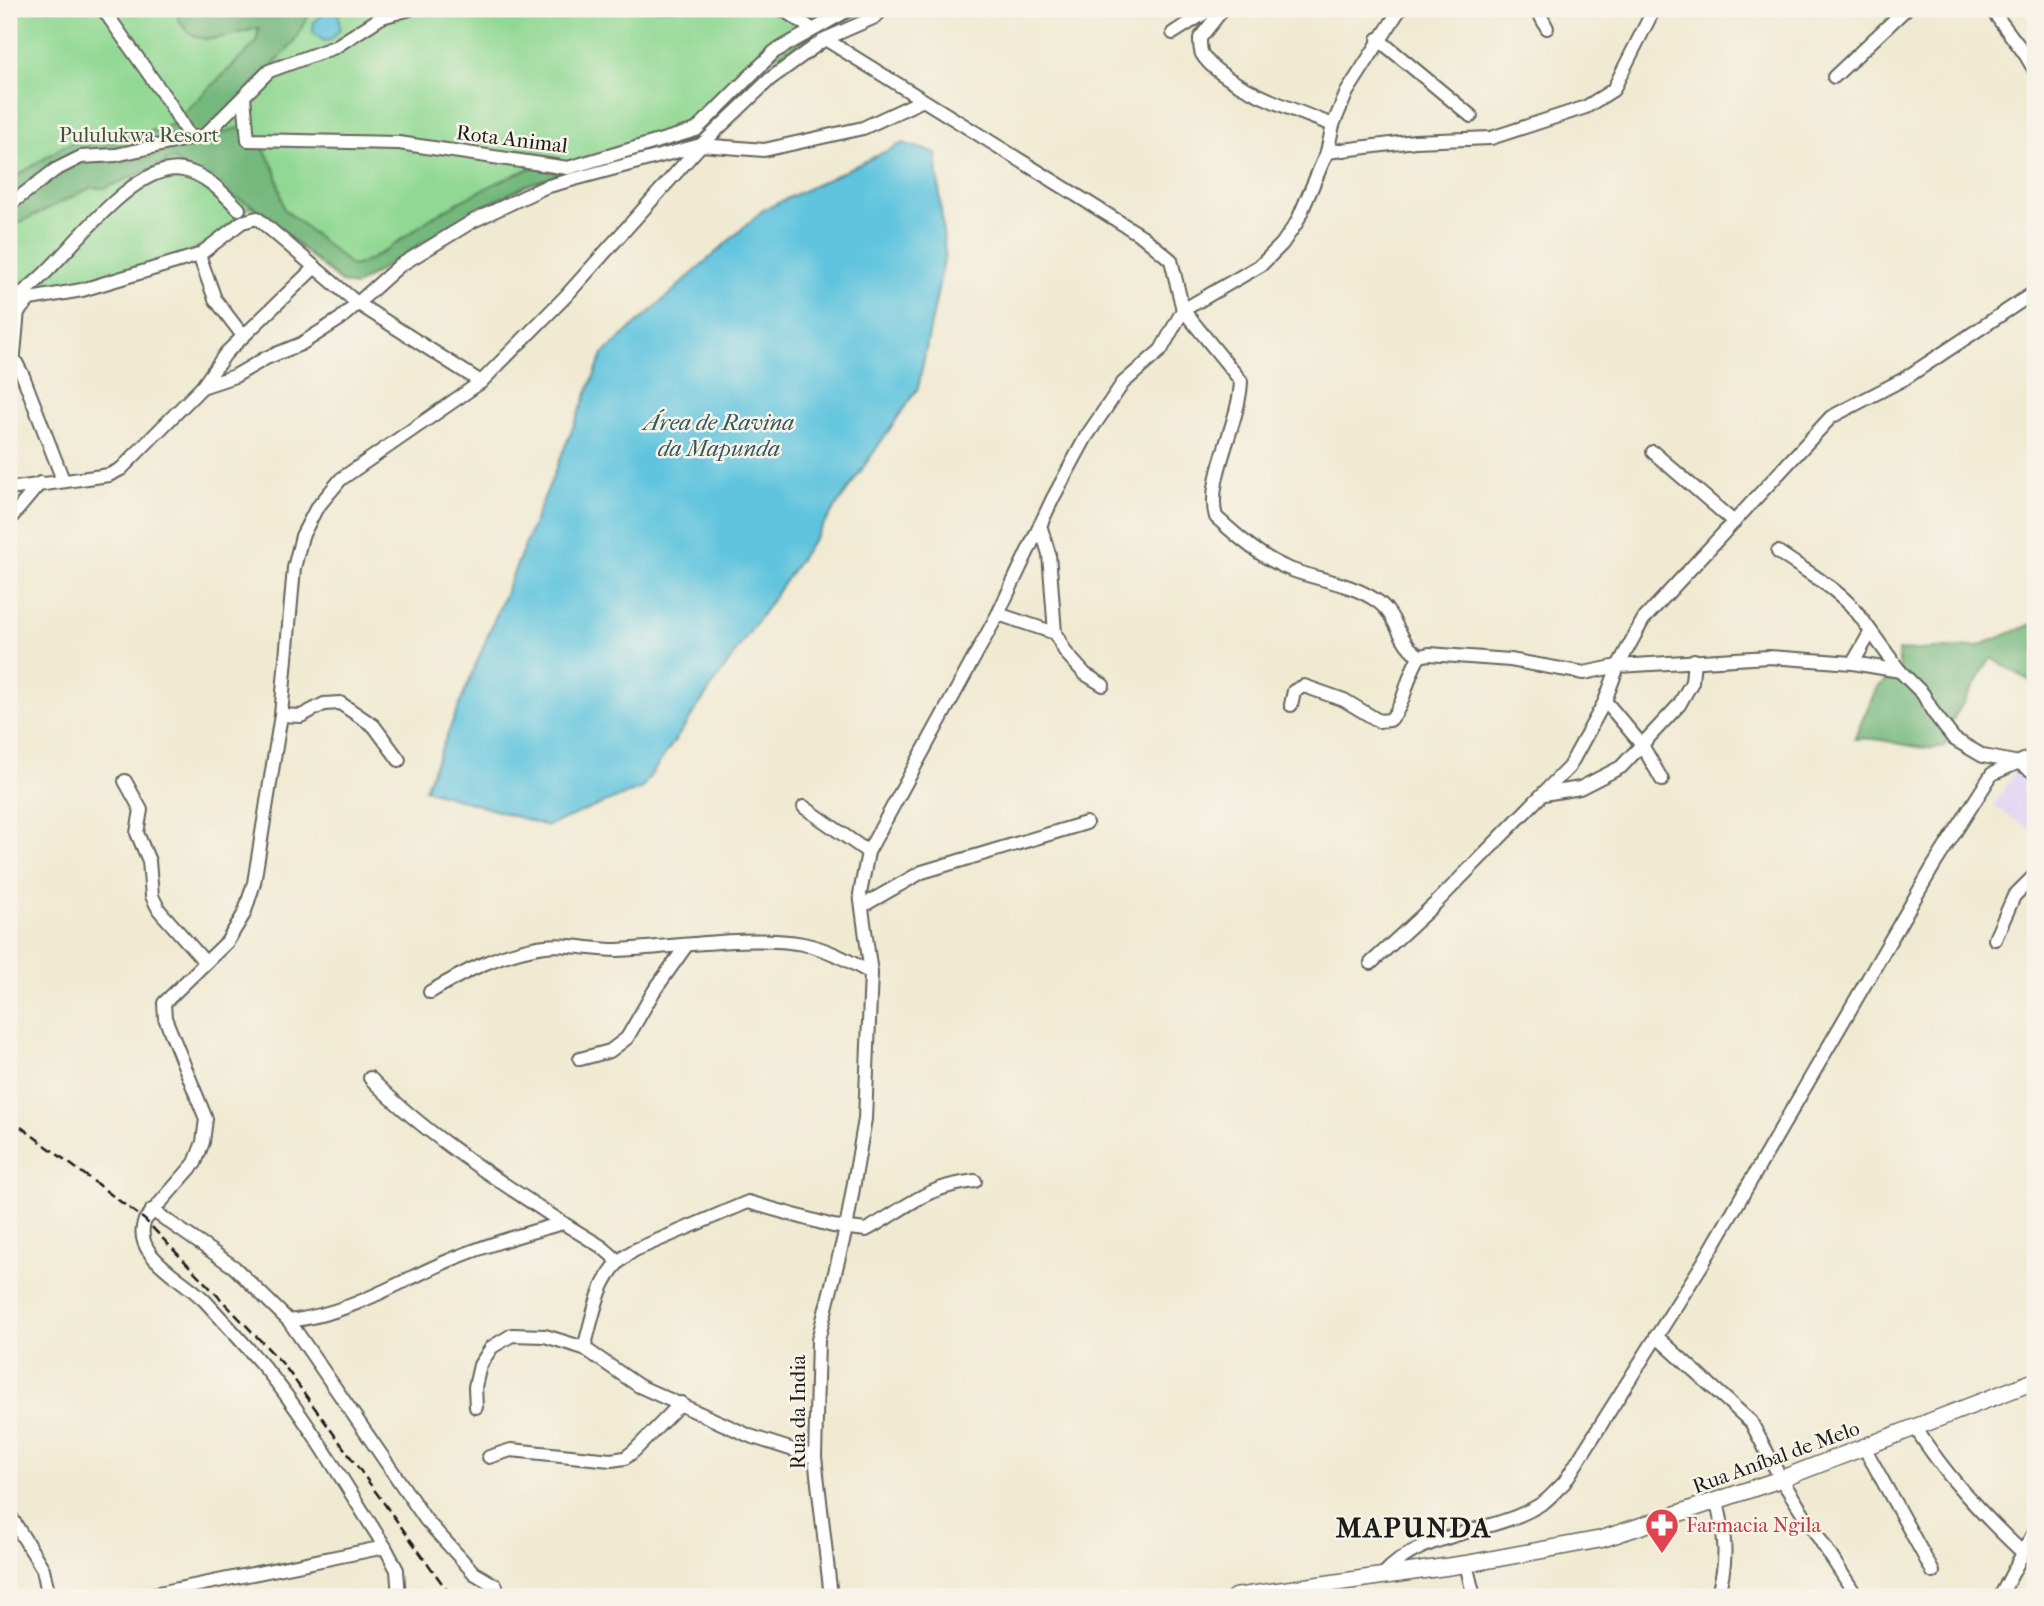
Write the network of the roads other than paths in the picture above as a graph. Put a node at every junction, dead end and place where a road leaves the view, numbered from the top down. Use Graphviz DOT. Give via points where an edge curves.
graph roads {
  1 [pos="103,9"];
  2 [pos="410,9"];
  3 [pos="782,9"];
  4 [pos="850,9"];
  5 [pos="884,9"];
  6 [pos="1211,9"];
  7 [pos="1223,9"];
  8 [pos="1400,9"];
  9 [pos="1532,9"];
  10 [pos="1654,9"];
  11 [pos="1906,9"];
  12 [pos="1991,9"];
  13 [pos="1547,28"];
  14 [pos="812,29"];
  15 [pos="1173,33"];
  16 [pos="825,39"];
  17 [pos="1378,39"];
  18 [pos="2030,50"];
  19 [pos="2035,71"];
  20 [pos="1834,77"];
  21 [pos="244,97"];
  22 [pos="922,101"];
  23 [pos="1471,116"];
  24 [pos="1333,125"];
  25 [pos="190,138"];
  26 [pos="701,145"];
  27 [pos="1326,152"];
  28 [pos="9,205"];
  29 [pos="239,209"];
  30 [pos="199,255"];
  31 [pos="315,267"];
  32 [pos="2035,292"];
  33 [pos="356,303"];
  34 [pos="14,308"];
  35 [pos="1183,310"];
  36 [pos="9,321"];
  37 [pos="243,336"];
  38 [pos="12,352"];
  39 [pos="481,382"];
  40 [pos="202,387"];
  41 [pos="1653,452"];
  42 [pos="63,480"];
  43 [pos="40,483"];
  44 [pos="9,489"];
  45 [pos="9,520"];
  46 [pos="1734,522"];
  47 [pos="1040,525"];
  48 [pos="1777,552"];
  49 [pos="998,614"];
  50 [pos="1055,633"];
  51 [pos="1870,633"];
  52 [pos="1420,656"];
  53 [pos="1693,660"];
  54 [pos="1853,663"];
  55 [pos="1618,666"];
  56 [pos="1900,671"];
  57 [pos="1103,685"];
  58 [pos="1605,701"];
  59 [pos="1291,705"];
  60 [pos="281,715"];
  61 [pos="1642,745"];
  62 [pos="2035,755"];
  63 [pos="399,760"];
  64 [pos="2019,762"];
  65 [pos="2035,773"];
  66 [pos="125,780"];
  67 [pos="1662,780"];
  68 [pos="1544,794"];
  69 [pos="804,807"];
  70 [pos="1086,823"];
  71 [pos="868,852"];
  72 [pos="2035,875"];
  73 [pos="864,905"];
  74 [pos="1995,939"];
  75 [pos="686,946"];
  76 [pos="205,962"];
  77 [pos="1371,963"];
  78 [pos="871,973"];
  79 [pos="430,992"];
  80 [pos="580,1059"];
  81 [pos="370,1079"];
  82 [pos="975,1181"];
  83 [pos="152,1210"];
  84 [pos="563,1223"];
  85 [pos="846,1229"];
  86 [pos="617,1260"];
  87 [pos="289,1321"];
  88 [pos="1656,1336"];
  89 [pos="584,1348"];
  90 [pos="2035,1381"];
  91 [pos="681,1403"];
  92 [pos="476,1407"];
  93 [pos="1915,1427"];
  94 [pos="1864,1447"];
  95 [pos="489,1457"];
  96 [pos="815,1457"];
  97 [pos="1781,1479"];
  98 [pos="1717,1502"];
  99 [pos="9,1514"];
  100 [pos="2035,1530"];
  101 [pos="386,1547"];
  102 [pos="2021,1551"];
  103 [pos="1466,1564"];
  104 [pos="1933,1572"];
  105 [pos="1382,1576"];
  106 [pos="496,1586"];
  107 [pos="149,1595"];
  108 [pos="1258,1596"];
  109 [pos="49,1597"];
  110 [pos="399,1597"];
  111 [pos="831,1597"];
  112 [pos="1235,1597"];
  113 [pos="1474,1597"];
  114 [pos="1717,1597"];
  115 [pos="1857,1597"];
  116 [pos="2000,1597"];
  1 -- 25 [label="street"];
  2 -- 21 [label="street" via="382,17 335,47 270,71"];
  3 -- 14 [label="street"];
  4 -- 14 [label="street, Rota Animal"];
  5 -- 16 [label="street"];
  6 -- 15 [label="street"];
  7 -- 24 [label="street" via="1200,38 1201,52 1211,65 1266,99"];
  8 -- 17 [label="street"];
  9 -- 13 [label="street"];
  10 -- 27 [label="street" via="1613,90 1587,107 1491,138"];
  11 -- 20 [label="street"];
  12 -- 18 [label="street"];
  14 -- 21 [label="street, Rota Animal" via="774,52 696,130 568,168 399,144 248,140"];
  16 -- 22 [label="street"];
  16 -- 26 [label="street" via="770,79"];
  17 -- 23 [label="street"];
  17 -- 24 [label="street"];
  18 -- 19 [label="street"];
  21 -- 25 [label="street" via="205,135"];
  22 -- 26 [label="street" via="863,128 764,150"];
  22 -- 35 [label="street" via="1142,236 1171,260"];
  24 -- 27 [label="street"];
  25 -- 28 [label="street" via="116,155 81,157 55,170"];
  26 -- 33 [label="street" via="545,187 473,221 399,266"];
  26 -- 39 [label="street" via="565,297"];
  27 -- 35 [label="street" via="1297,222 1282,244 1261,265"];
  29 -- 34 [label="street" via="199,175 181,169 153,174 90,225"];
  30 -- 31 [label="street" via="242,222 257,218"];
  30 -- 34 [label="street" via="82,290 30,299"];
  30 -- 37 [label="street" via="215,299"];
  31 -- 33 [label="street"];
  31 -- 37 [label="street"];
  32 -- 46 [label="street" via="1904,379 1831,417"];
  33 -- 39 [label="street"];
  33 -- 40 [label="street" via="301,344"];
  34 -- 36 [label="street"];
  34 -- 38 [label="street"];
  35 -- 47 [label="street, Rua da India" via="1161,350 1123,383 1086,438"];
  35 -- 52 [label="street" via="1241,381 1241,401 1215,485 1216,517 1239,538 1290,569 1379,602 1396,621 1409,649"];
  37 -- 40 [label="street"];
  38 -- 42 [label="street"];
  39 -- 60 [label="street" via="341,479 316,509 294,568"];
  40 -- 42 [label="street" via="121,469 109,475"];
  41 -- 46 [label="street"];
  42 -- 43 [label="street"];
  43 -- 44 [label="street"];
  43 -- 45 [label="street"];
  46 -- 55 [label="street" via="1643,620"];
  47 -- 49 [label="street, Rua da India"];
  47 -- 50 [label="street" via="1049,554"];
  48 -- 51 [label="street" via="1829,588 1862,618"];
  49 -- 50 [label="street"];
  49 -- 71 [label="street, Rua da India"];
  50 -- 57 [label="street" via="1085,674"];
  51 -- 54 [label="street"];
  51 -- 56 [label="street"];
  52 -- 55 [label="street" via="1510,660 1584,673"];
  52 -- 59 [label="street" via="1398,712 1390,720 1379,721 1344,700 1304,686 1294,691"];
  53 -- 54 [label="street" via="1769,657"];
  53 -- 55 [label="street"];
  53 -- 61 [label="street" via="1692,682 1679,705"];
  54 -- 56 [label="street"];
  55 -- 58 [label="street"];
  56 -- 64 [label="street" via="1923,694 1954,739 1988,758"];
  58 -- 61 [label="street"];
  58 -- 68 [label="street" via="1569,767"];
  60 -- 63 [label="street" via="300,716 324,704 340,703 374,726"];
  60 -- 76 [label="street" via="247,904 228,942"];
  61 -- 67 [label="street"];
  61 -- 68 [label="street" via="1606,776 1580,788"];
  62 -- 64 [label="street"];
  64 -- 65 [label="street"];
  64 -- 88 [label="street" via="1992,774 1934,865"];
  66 -- 76 [label="street" via="141,810 136,833 149,861 152,896"];
  68 -- 77 [label="street"];
  69 -- 71 [label="street"];
  70 -- 73 [label="street" via="922,872"];
  71 -- 73 [label="street, Rua da India" via="860,894"];
  72 -- 74 [label="street" via="2014,896"];
  73 -- 78 [label="street, Rua da India"];
  75 -- 78 [label="street" via="801,944 830,951"];
  75 -- 79 [label="street" via="609,950 572,943 538,947 468,970"];
  75 -- 80 [label="street" via="627,1038 610,1051"];
  76 -- 83 [label="street" via="169,996 163,1011 206,1119 203,1142 195,1163"];
  78 -- 85 [label="street, Rua da India" via="865,1119"];
  81 -- 84 [label="street" via="440,1139"];
  82 -- 85 [label="street" via="946,1184 917,1196 866,1230"];
  83 -- 87 [label="street" via="234,1267"];
  83 -- 101 [label="street" via="140,1230 141,1241 204,1299 271,1376"];
  84 -- 86 [label="street"];
  84 -- 87 [label="street" via="455,1258 355,1307"];
  85 -- 86 [label="street" via="748,1202"];
  85 -- 96 [label="street, Rua da India" via="818,1340"];
  86 -- 89 [label="street" via="603,1282"];
  87 -- 106 [label="street" via="426,1520 474,1573"];
  88 -- 97 [label="street" via="1751,1422"];
  88 -- 105 [label="street" via="1564,1483 1545,1501 1414,1549"];
  89 -- 91 [label="street" via="639,1386"];
  89 -- 92 [label="street" via="545,1336 512,1335 492,1347 480,1365"];
  90 -- 93 [label="street, Rua Aníbal de Melo"];
  91 -- 95 [label="street" via="625,1458 511,1450"];
  91 -- 96 [label="street" via="750,1436"];
  93 -- 94 [label="street, Rua Aníbal de Melo"];
  93 -- 102 [label="street" via="1968,1501"];
  94 -- 97 [label="street, Rua Aníbal de Melo"];
  94 -- 104 [label="street"];
  96 -- 111 [label="street, Rua da India"];
  97 -- 98 [label="street, Rua Aníbal de Melo"];
  97 -- 115 [label="street"];
  98 -- 103 [label="street, Rua Aníbal de Melo" via="1602,1539"];
  98 -- 114 [label="street" via="1727,1544"];
  99 -- 109 [label="street" via="43,1569"];
  100 -- 116 [label="street"];
  101 -- 107 [label="street"];
  101 -- 110 [label="street" via="397,1570"];
  103 -- 105 [label="street, Rua Aníbal de Melo"];
  103 -- 113 [label="street"];
  105 -- 108 [label="street, Rua Aníbal de Melo"];
  108 -- 112 [label="street, Rua Aníbal de Melo"];
}
